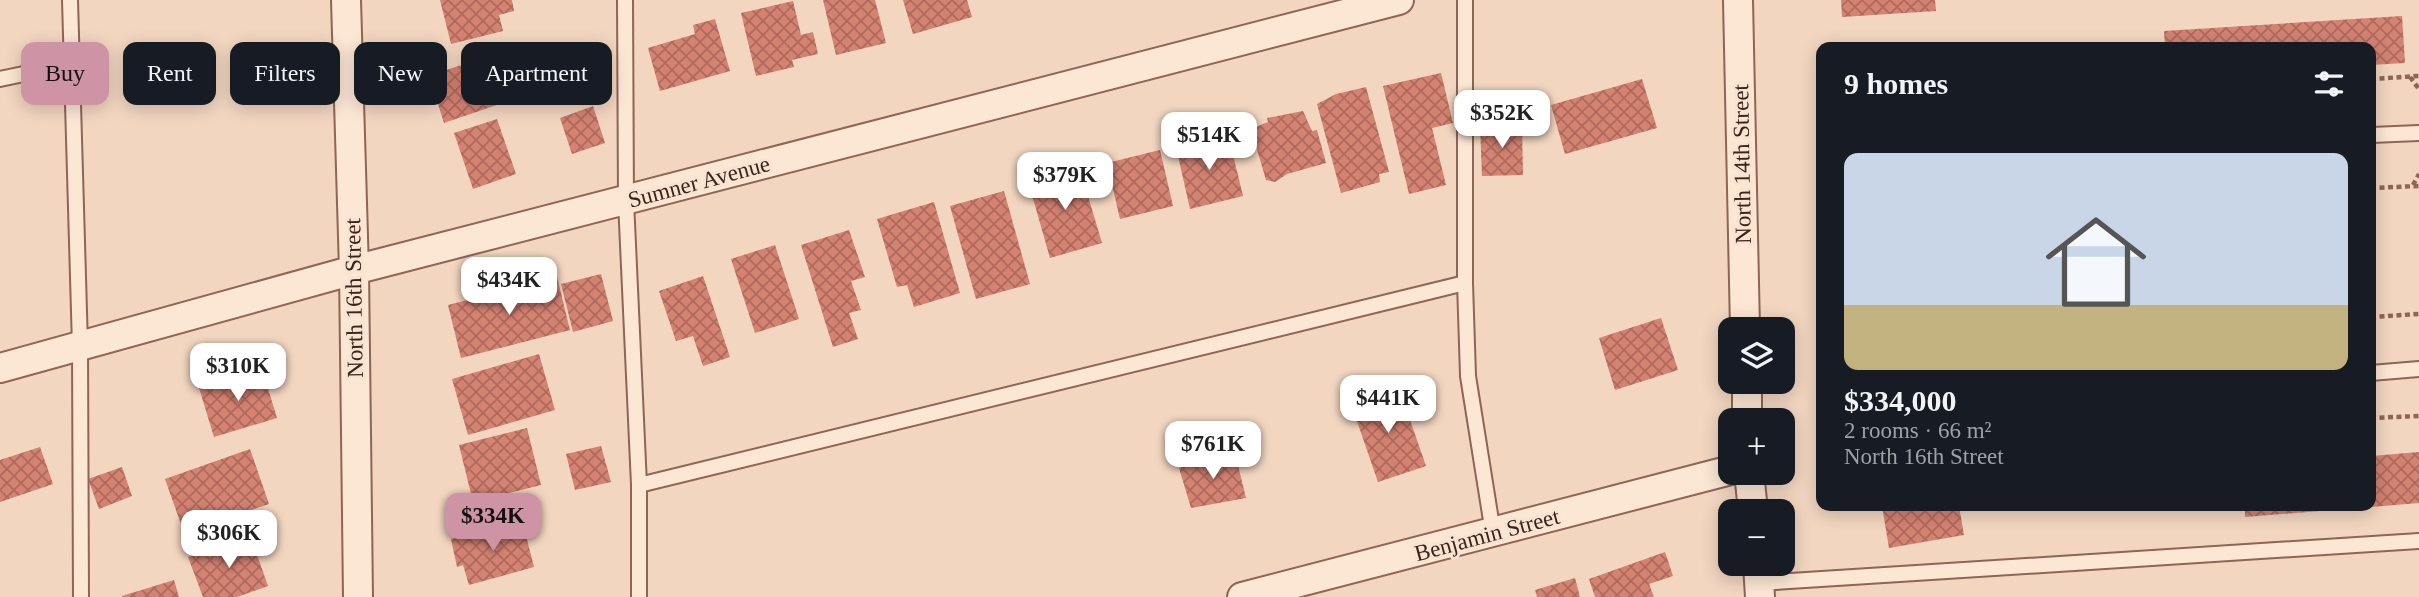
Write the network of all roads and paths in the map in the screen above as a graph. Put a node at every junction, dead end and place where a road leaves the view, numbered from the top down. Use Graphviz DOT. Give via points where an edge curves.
graph roads {
  1 [pos="70,0"];
  2 [pos="346,0"];
  3 [pos="625,0"];
  4 [pos="1399,0"];
  5 [pos="1465,0"];
  6 [pos="1738,0"];
  7 [pos="71,42"];
  8 [pos="21,75"];
  9 [pos="2419,76"];
  10 [pos="2410,77"];
  11 [pos="0,79"];
  12 [pos="2376,79"];
  13 [pos="2419,89"];
  14 [pos="73,105"];
  15 [pos="2419,133"];
  16 [pos="2376,135"];
  17 [pos="2419,174"];
  18 [pos="2416,186"];
  19 [pos="2376,188"];
  20 [pos="626,201"];
  21 [pos="354,270"];
  22 [pos="1465,284"];
  23 [pos="2419,314"];
  24 [pos="1745,317"];
  25 [pos="2376,317"];
  26 [pos="80,346"];
  27 [pos="0,368"];
  28 [pos="2419,369"];
  29 [pos="2376,373"];
  30 [pos="2419,416"];
  31 [pos="2376,418"];
  32 [pos="1718,473"];
  33 [pos="639,485"];
  34 [pos="1493,533"];
  35 [pos="2419,541"];
  36 [pos="1759,581"];
  37 [pos="81,597"];
  38 [pos="358,597"];
  39 [pos="639,597"];
  40 [pos="1242,597"];
  1 -- 7 [label="lane"];
  2 -- 21 [label="street, North 16th Street"];
  3 -- 20 [label="lane"];
  4 -- 20 [label="street, Sumner Avenue"];
  5 -- 22 [label="lane"];
  6 -- 24 [label="street, North 14th Street"];
  8 -- 11 [label="lane"];
  9 -- 10 [label="path"];
  10 -- 12 [label="path"];
  10 -- 13 [label="path"];
  14 -- 26 [label="lane"];
  15 -- 16 [label="lane"];
  17 -- 18 [label="path"];
  18 -- 19 [label="path"];
  20 -- 21 [label="street, Sumner Avenue"];
  20 -- 33 [label="lane"];
  21 -- 26 [label="street, Sumner Avenue"];
  21 -- 38 [label="street, North 16th Street"];
  22 -- 33 [label="lane"];
  22 -- 34 [label="lane" via="1468,376"];
  23 -- 25 [label="path"];
  26 -- 27 [label="street, Sumner Avenue"];
  26 -- 37 [label="lane"];
  28 -- 29 [label="lane"];
  30 -- 31 [label="path"];
  32 -- 34 [label="street, Benjamin Street"];
  33 -- 39 [label="lane"];
  34 -- 40 [label="street, Benjamin Street"];
  35 -- 36 [label="lane"];
}
